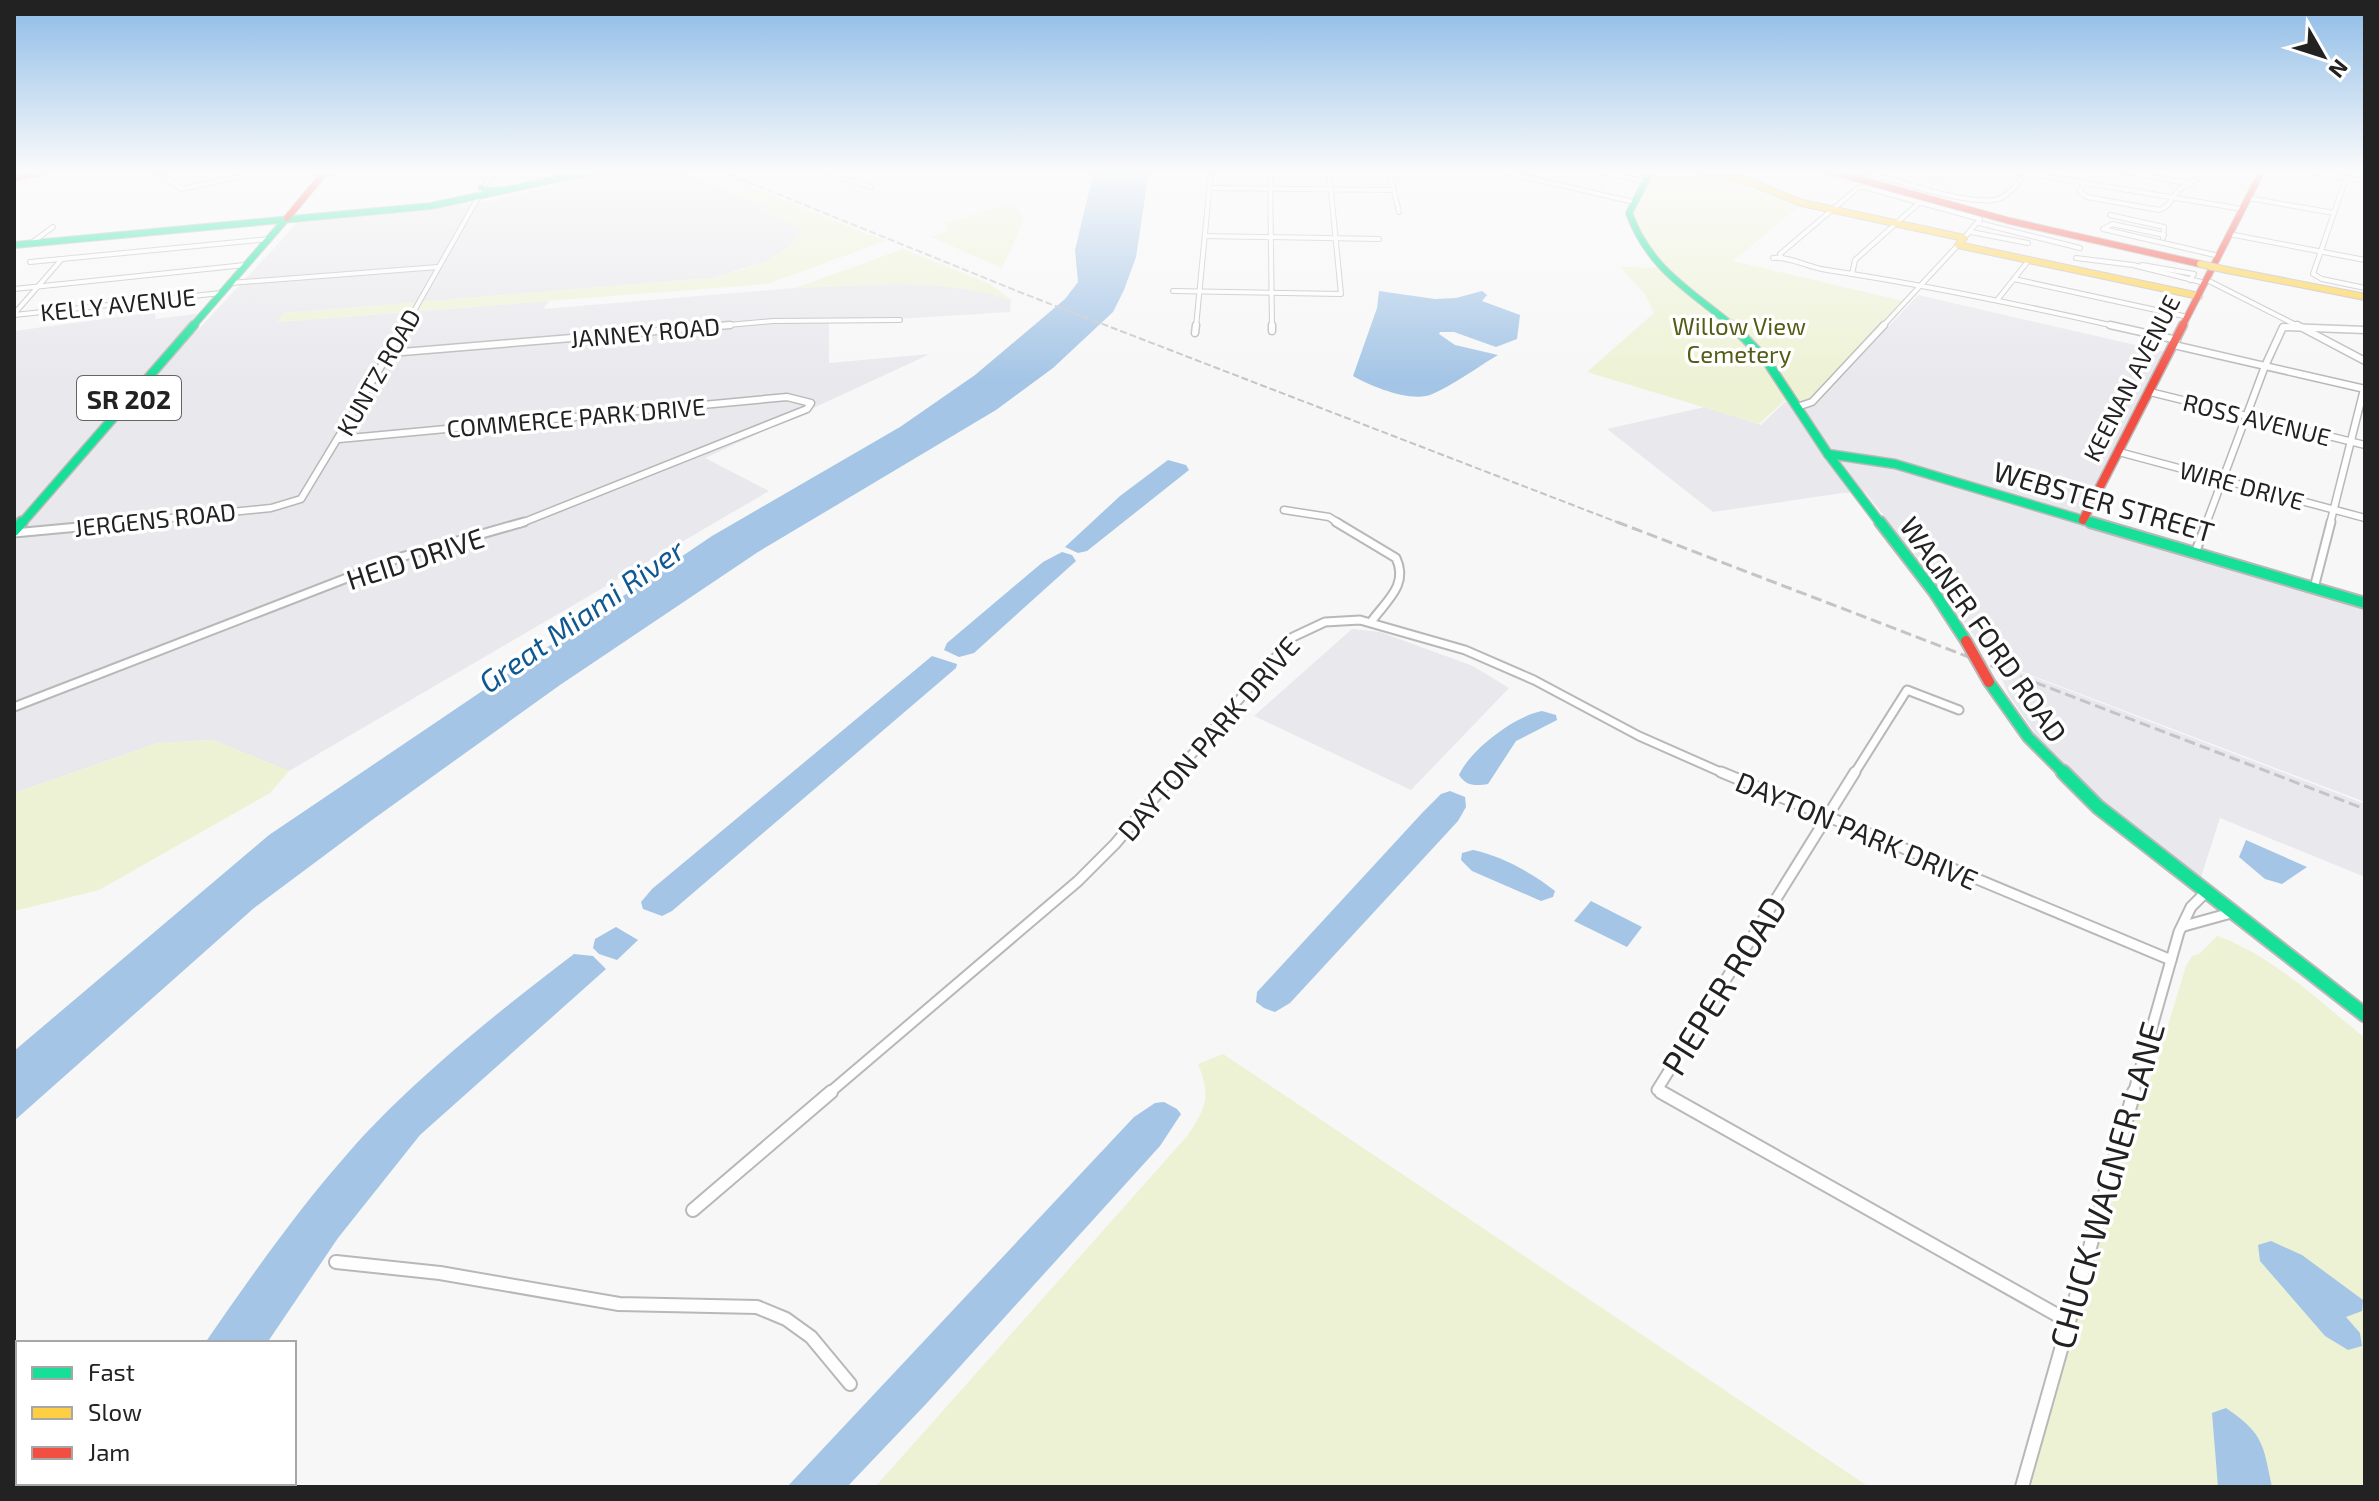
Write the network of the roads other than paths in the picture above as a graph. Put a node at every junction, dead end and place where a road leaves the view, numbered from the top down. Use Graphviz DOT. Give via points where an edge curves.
graph roads {
  1 [pos="34,241"];
  2 [pos="37,241"];
  3 [pos="249,241"];
  4 [pos="268,241"];
  5 [pos="453,241"];
  6 [pos="1204,241"];
  7 [pos="1271,241"];
  8 [pos="1336,241"];
  9 [pos="1641,241"];
  10 [pos="1795,241"];
  11 [pos="1875,241"];
  12 [pos="1962,241"];
  13 [pos="1974,241"];
  14 [pos="2003,241"];
  15 [pos="2054,241"];
  16 [pos="2100,241"];
  17 [pos="2109,241"];
  18 [pos="2117,241"];
  19 [pos="2154,241"];
  20 [pos="2226,241"];
  21 [pos="2267,241"];
  22 [pos="2324,241"];
  23 [pos="14,243"];
  24 [pos="2028,243"];
  25 [pos="2162,243"];
  26 [pos="2080,248"];
  27 [pos="2320,251"];
  28 [pos="2219,256"];
  29 [pos="1781,257"];
  30 [pos="1773,258"];
  31 [pos="2076,258"];
  32 [pos="62,259"];
  33 [pos="2029,260"];
  34 [pos="2365,260"];
  35 [pos="30,262"];
  36 [pos="2200,262"];
  37 [pos="245,265"];
  38 [pos="438,267"];
  39 [pos="1852,274"];
  40 [pos="2014,279"];
  41 [pos="2206,282"];
  42 [pos="1921,285"];
  43 [pos="38,287"];
  44 [pos="225,288"];
  45 [pos="14,289"];
  46 [pos="1173,291"];
  47 [pos="1199,292"];
  48 [pos="1271,293"];
  49 [pos="2365,293"];
  50 [pos="2199,296"];
  51 [pos="1998,299"];
  52 [pos="14,314"];
  53 [pos="2188,317"];
  54 [pos="900,320"];
  55 [pos="2294,326"];
  56 [pos="1272,331"];
  57 [pos="2365,332"];
  58 [pos="1195,333"];
  59 [pos="2176,342"];
  60 [pos="390,353"];
  61 [pos="2365,361"];
  62 [pos="2265,366"];
  63 [pos="2364,389"];
  64 [pos="2150,392"];
  65 [pos="811,403"];
  66 [pos="1797,407"];
  67 [pos="2247,416"];
  68 [pos="339,439"];
  69 [pos="2350,442"];
  70 [pos="2365,445"];
  71 [pos="2119,452"];
  72 [pos="1828,454"];
  73 [pos="2223,479"];
  74 [pos="296,502"];
  75 [pos="1284,510"];
  76 [pos="2334,510"];
  77 [pos="2365,518"];
  78 [pos="2083,520"];
  79 [pos="14,532"];
  80 [pos="2195,553"];
  81 [pos="2314,588"];
  82 [pos="2365,603"];
  83 [pos="1371,622"];
  84 [pos="14,707"];
  85 [pos="1959,710"];
  86 [pos="1827,818"];
  87 [pos="2205,893"];
  88 [pos="2231,913"];
  89 [pos="2184,926"];
  90 [pos="2171,960"];
  91 [pos="2365,1015"];
  92 [pos="693,1210"];
  93 [pos="336,1262"];
  94 [pos="2066,1320"];
  95 [pos="850,1384"];
  96 [pos="2022,1487"];
  1 -- 23 [label="main road"];
  2 -- 23 [label="main road"];
  3 -- 32 [label="street"];
  4 -- 37 [label="main road, SR 202"];
  5 -- 38 [label="street, KUNTZ ROAD"];
  6 -- 47 [label="street"];
  7 -- 48 [label="street"];
  8 -- 48 [label="street" via="1343,291 1339,295"];
  9 -- 66 [label="main road, WAGNER FORD ROAD" via="1653,264 1747,337"];
  10 -- 29 [label="street"];
  11 -- 39 [label="street" via="1855,260"];
  12 -- 42 [label="street"];
  13 -- 33 [label="main road"];
  14 -- 24 [label="street"];
  15 -- 26 [label="street"];
  16 -- 36 [label="main road"];
  17 -- 36 [label="main road"];
  18 -- 36 [label="main road"];
  19 -- 25 [label="street"];
  20 -- 28 [label="main road, KEENAN AVENUE"];
  21 -- 27 [label="street"];
  22 -- 27 [label="street"];
  25 -- 28 [label="street"];
  27 -- 34 [label="street"];
  27 -- 49 [label="street" via="2314,276"];
  28 -- 41 [label="main road, KEENAN AVENUE"];
  29 -- 30 [label="street"];
  29 -- 39 [label="street"];
  31 -- 41 [label="street"];
  32 -- 35 [label="street"];
  32 -- 43 [label="street"];
  33 -- 40 [label="street"];
  33 -- 50 [label="main road"];
  36 -- 49 [label="main road, bridge"];
  37 -- 43 [label="street"];
  37 -- 44 [label="main road, SR 202"];
  38 -- 44 [label="street, KELLY AVENUE"];
  38 -- 60 [label="street, KUNTZ ROAD"];
  39 -- 42 [label="street"];
  40 -- 51 [label="street"];
  40 -- 53 [label="street"];
  41 -- 50 [label="main road, KEENAN AVENUE"];
  41 -- 55 [label="street" via="2224,286"];
  42 -- 51 [label="street"];
  42 -- 66 [label="street" via="1812,402"];
  43 -- 45 [label="street"];
  43 -- 52 [label="street"];
  44 -- 52 [label="street, KELLY AVENUE"];
  44 -- 79 [label="main road, SR 202"];
  46 -- 47 [label="street"];
  47 -- 48 [label="street"];
  47 -- 58 [label="street"];
  48 -- 56 [label="street"];
  50 -- 53 [label="main road, KEENAN AVENUE"];
  51 -- 59 [label="street"];
  53 -- 59 [label="main road, KEENAN AVENUE"];
  54 -- 60 [label="street, JANNEY ROAD" via="773,321"];
  55 -- 57 [label="street"];
  55 -- 61 [label="street"];
  55 -- 62 [label="street" via="2283,327"];
  59 -- 62 [label="street"];
  59 -- 64 [label="main road, KEENAN AVENUE"];
  60 -- 68 [label="street, KUNTZ ROAD"];
  62 -- 63 [label="street"];
  62 -- 67 [label="street"];
  63 -- 69 [label="street"];
  64 -- 67 [label="street, ROSS AVENUE"];
  64 -- 71 [label="main road, KEENAN AVENUE"];
  65 -- 68 [label="street, COMMERCE PARK DRIVE" via="787,397"];
  65 -- 84 [label="street, HEID DRIVE" via="711,449 503,530 401,557"];
  66 -- 72 [label="main road, WAGNER FORD ROAD"];
  67 -- 69 [label="street, ROSS AVENUE"];
  67 -- 73 [label="street"];
  68 -- 74 [label="street, KUNTZ ROAD"];
  69 -- 70 [label="street, ROSS AVENUE"];
  69 -- 76 [label="street"];
  71 -- 73 [label="street, WIRE DRIVE"];
  71 -- 78 [label="main road, KEENAN AVENUE"];
  72 -- 78 [label="main road, WEBSTER STREET" via="1895,464"];
  72 -- 87 [label="main road, WAGNER FORD ROAD, bridge" via="1935,592 2018,727 2050,765"];
  73 -- 76 [label="street, WIRE DRIVE"];
  73 -- 80 [label="street"];
  74 -- 79 [label="street, JERGENS ROAD"];
  75 -- 83 [label="street" via="1329,517 1396,558 1402,581"];
  76 -- 77 [label="street, WIRE DRIVE"];
  76 -- 81 [label="street"];
  78 -- 80 [label="main road, WEBSTER STREET"];
  80 -- 81 [label="main road, WEBSTER STREET"];
  81 -- 82 [label="main road, WEBSTER STREET"];
  83 -- 86 [label="street, DAYTON PARK DRIVE" via="1514,670 1661,747"];
  83 -- 92 [label="street, DAYTON PARK DRIVE" via="1337,620 1298,633 1078,881"];
  85 -- 86 [label="street, PIEPER ROAD" via="1907,690"];
  86 -- 90 [label="street, DAYTON PARK DRIVE"];
  86 -- 94 [label="street, PIEPER ROAD" via="1657,1090"];
  87 -- 88 [label="main road, WAGNER FORD ROAD"];
  87 -- 89 [label="street, CHUCK WAGNER LANE" via="2187,908"];
  88 -- 89 [label="street"];
  88 -- 91 [label="main road, WAGNER FORD ROAD"];
  89 -- 90 [label="street, CHUCK WAGNER LANE"];
  90 -- 94 [label="street, CHUCK WAGNER LANE"];
  93 -- 95 [label="street" via="440,1273 619,1304 774,1311 801,1327"];
  94 -- 96 [label="street, CHUCK WAGNER LANE"];
}
